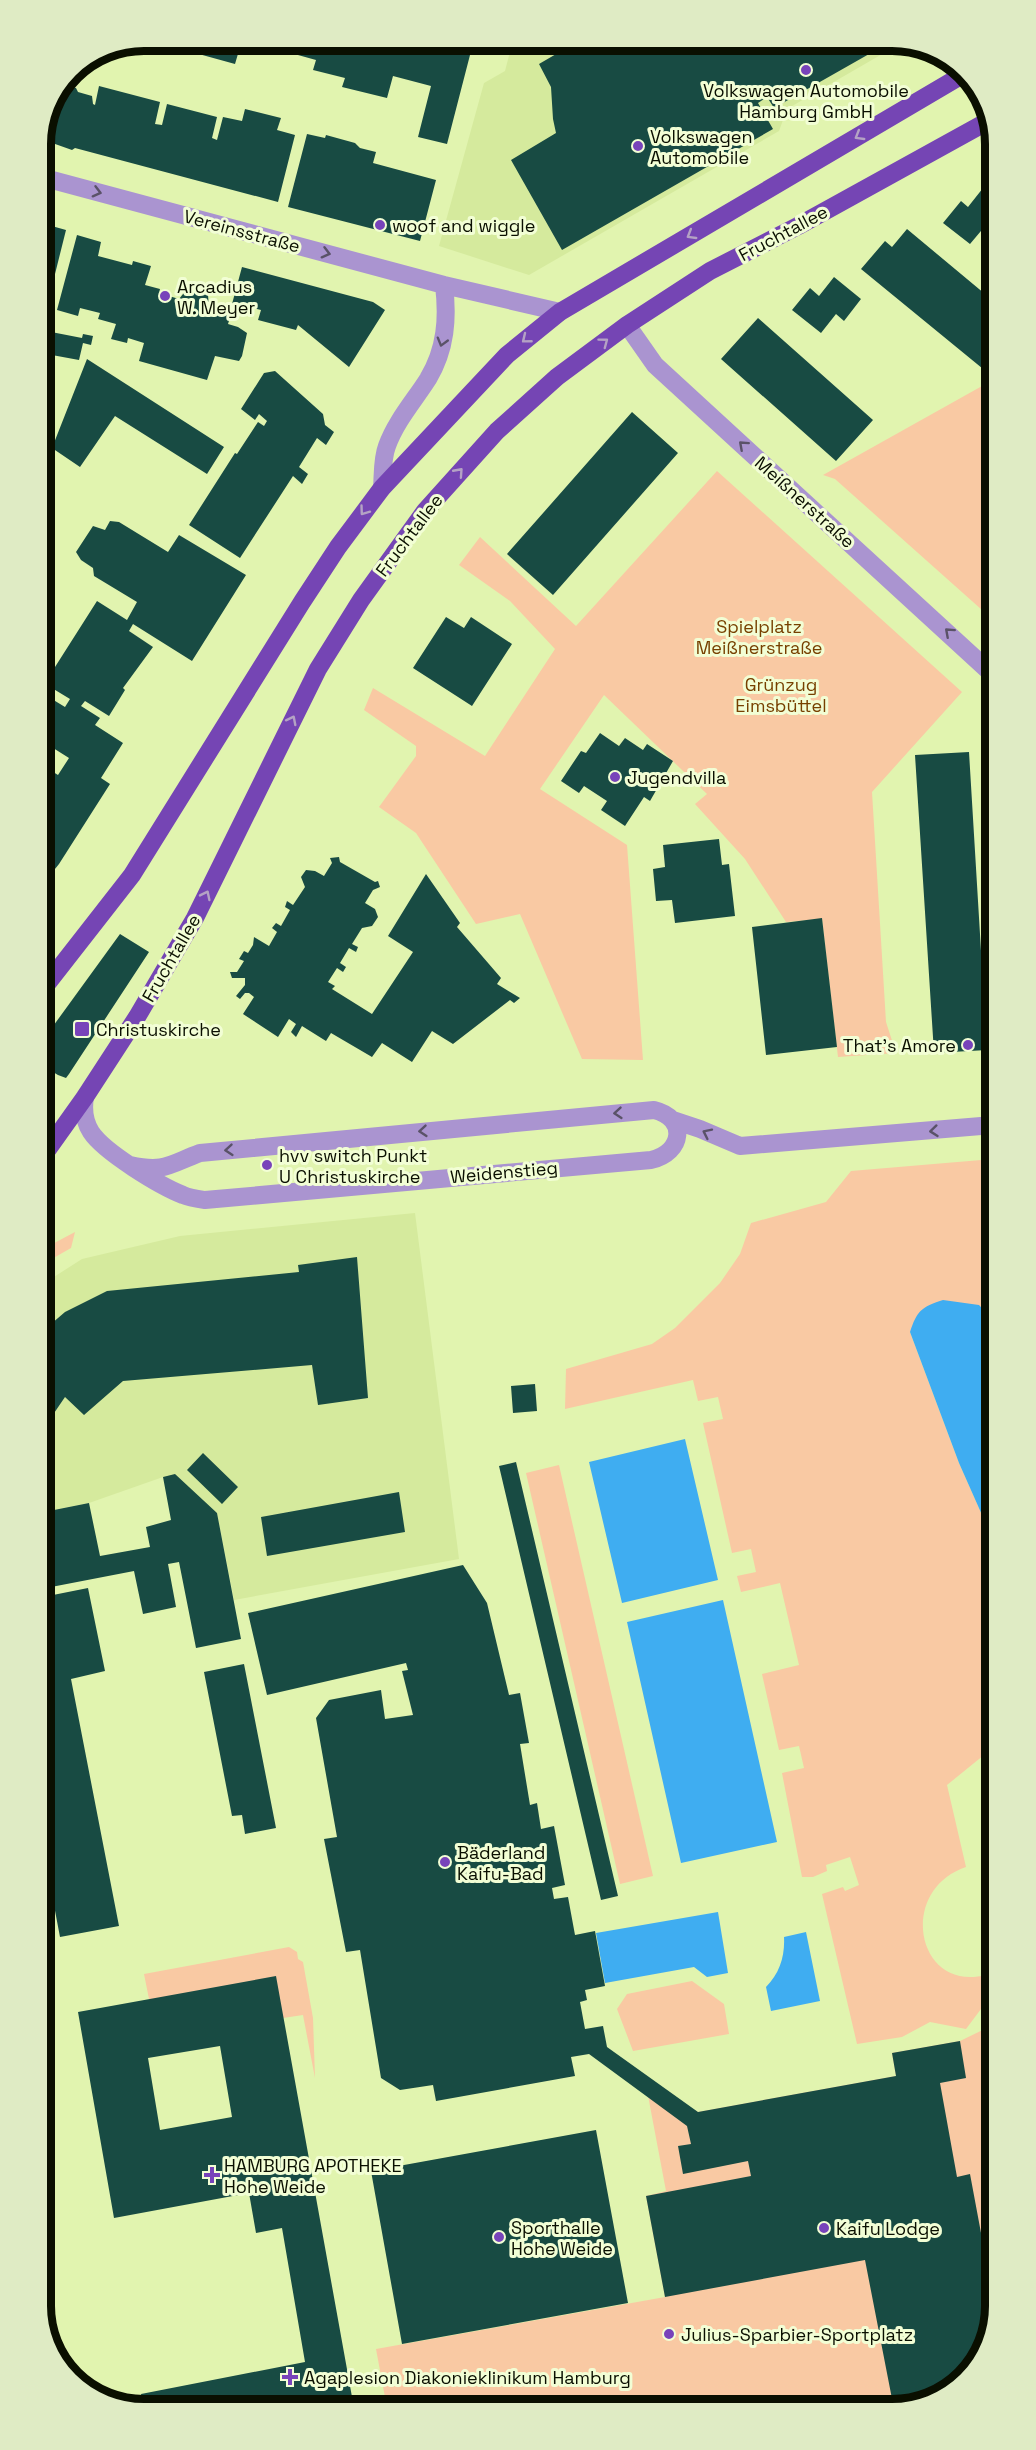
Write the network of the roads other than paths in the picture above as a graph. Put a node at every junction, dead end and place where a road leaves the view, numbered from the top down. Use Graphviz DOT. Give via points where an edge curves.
graph roads {
  1 [pos="958,78"];
  2 [pos="982,124"];
  3 [pos="51,180"];
  4 [pos="444,285"];
  5 [pos="560,312"];
  6 [pos="627,324"];
  7 [pos="382,488"];
  8 [pos="985,667"];
  9 [pos="51,979"];
  10 [pos="85,1097"];
  11 [pos="673,1120"];
  12 [pos="985,1126"];
  13 [pos="51,1145"];
  14 [pos="130,1165"];
  1 -- 5 [label="main road, one-way"];
  2 -- 6 [label="main road, Fruchtallee" via="710,272"];
  3 -- 4 [label="street, Vereinsstraße, one-way"];
  4 -- 5 [label="street, Vereinsstraße"];
  4 -- 7 [label="street, one-way" via="444,341 429,377 396,424 386,448"];
  5 -- 7 [label="main road, one-way" via="507,355"];
  8 -- 6 [label="street, Meißnerstraße, one-way" via="655,365"];
  10 -- 6 [label="main road, Fruchtallee, one-way" via="195,918 318,669 361,600 425,511 496,431 557,377"];
  7 -- 9 [label="main road, one-way" via="302,602 132,876"];
  10 -- 13 [label="main road, Fruchtallee"];
  10 -- 14 [label="street, Weidenstieg" via="85,1120 92,1134"];
  12 -- 11 [label="street, one-way" via="740,1146"];
  11 -- 14 [label="street, one-way" via="662,1112 648,1110 200,1153 163,1168"];
  11 -- 14 [label="street, Weidenstieg" via="677,1133 674,1147 668,1154 651,1160 217,1199 183,1195"];
}
